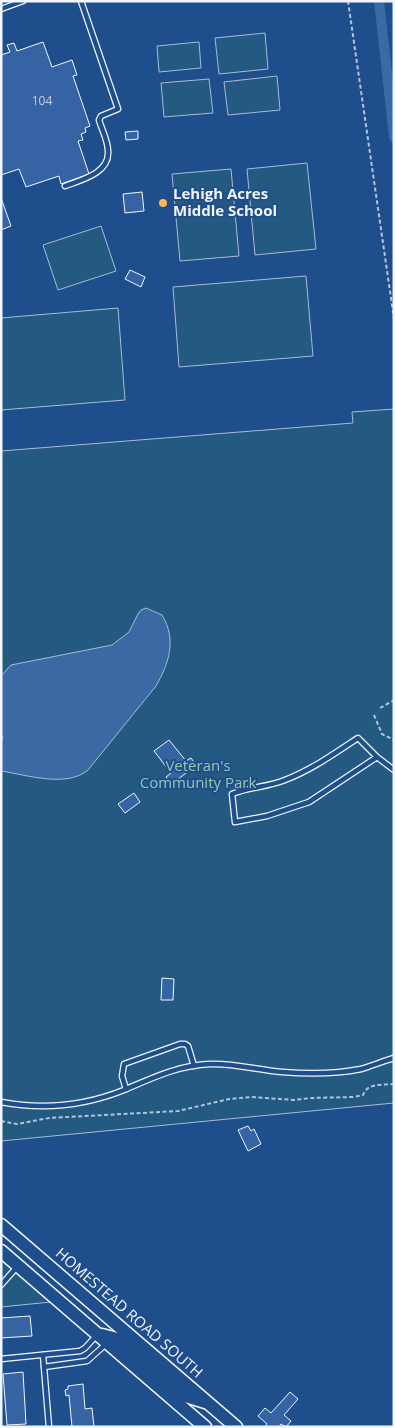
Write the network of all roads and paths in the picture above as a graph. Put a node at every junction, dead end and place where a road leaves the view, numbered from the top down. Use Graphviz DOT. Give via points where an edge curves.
graph roads {
  1 [pos="22,1"];
  2 [pos="81,1"];
  3 [pos="106,1"];
  4 [pos="144,1"];
  5 [pos="348,1"];
  6 [pos="1,8"];
  7 [pos="65,186"];
  8 [pos="394,319"];
  9 [pos="394,700"];
  10 [pos="380,708"];
  11 [pos="374,715"];
  12 [pos="394,740"];
  13 [pos="377,757"];
  14 [pos="394,770"];
  15 [pos="394,1058"];
  16 [pos="194,1066"];
  17 [pos="394,1084"];
  18 [pos="126,1089"];
  19 [pos="1,1102"];
  20 [pos="1,1121"];
  21 [pos="1,1225"];
  22 [pos="1,1251"];
  23 [pos="18,1266"];
  24 [pos="1,1285"];
  25 [pos="98,1309"];
  26 [pos="103,1338"];
  27 [pos="43,1355"];
  28 [pos="1,1359"];
  29 [pos="44,1367"];
  30 [pos="208,1403"];
  31 [pos="49,1427"];
  32 [pos="205,1427"];
  33 [pos="236,1427"];
  1 -- 6 [label="lane"];
  2 -- 7 [label="lane" via="118,109 99,120 107,145 107,162 94,174"];
  3 -- 4 [label="path"];
  5 -- 8 [label="path"];
  9 -- 10 [label="path"];
  11 -- 12 [label="path" via="382,734"];
  13 -- 13 [label="lane" via="309,802 268,816 236,822 232,794 283,781 319,764 358,738"];
  13 -- 14 [label="lane"];
  15 -- 16 [label="lane" via="364,1068 332,1072 281,1072 210,1064"];
  16 -- 18 [label="lane" via="170,1071"];
  16 -- 18 [label="lane" via="188,1046 180,1044 124,1064 122,1076"];
  17 -- 20 [label="path" via="369,1086 363,1095 353,1097 294,1100 252,1097 178,1111 50,1118 18,1124"];
  18 -- 19 [label="lane" via="89,1102 55,1106"];
  21 -- 25 [label="main road, HOMESTEAD ROAD SOUTH"];
  22 -- 23 [label="main road"];
  23 -- 24 [label="lane"];
  23 -- 26 [label="main road"];
  25 -- 26 [label="main road"];
  25 -- 30 [label="main road, HOMESTEAD ROAD SOUTH"];
  26 -- 27 [label="lane" via="80,1351"];
  26 -- 29 [label="lane" via="87,1360"];
  26 -- 30 [label="main road" via="122,1343 186,1396"];
  26 -- 32 [label="main road"];
  27 -- 28 [label="lane"];
  27 -- 29 [label="lane"];
  29 -- 31 [label="lane"];
  30 -- 33 [label="main road, HOMESTEAD ROAD SOUTH"];
}
